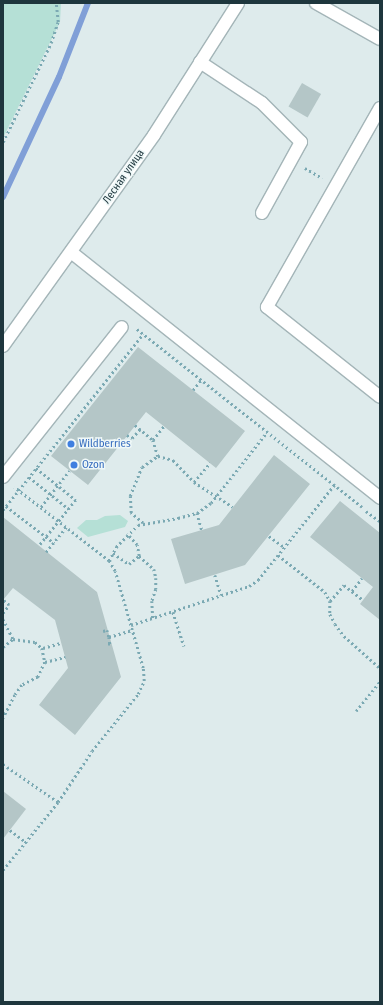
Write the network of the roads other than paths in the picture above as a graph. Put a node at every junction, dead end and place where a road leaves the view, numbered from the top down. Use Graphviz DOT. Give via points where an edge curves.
graph roads {
  1 [pos="238,3"];
  2 [pos="316,3"];
  3 [pos="380,39"];
  4 [pos="200,62"];
  5 [pos="380,108"];
  6 [pos="262,213"];
  7 [pos="71,252"];
  8 [pos="122,327"];
  9 [pos="3,346"];
  10 [pos="380,397"];
  11 [pos="6,480"];
  12 [pos="380,498"];
  1 -- 4 [label="street, Лесная улица"];
  2 -- 3 [label="street"];
  4 -- 6 [label="street" via="262,103 301,142"];
  4 -- 7 [label="street, Лесная улица" via="154,134"];
  5 -- 10 [label="street" via="267,307"];
  7 -- 9 [label="street, Лесная улица"];
  7 -- 12 [label="street"];
  8 -- 11 [label="street"];
}
